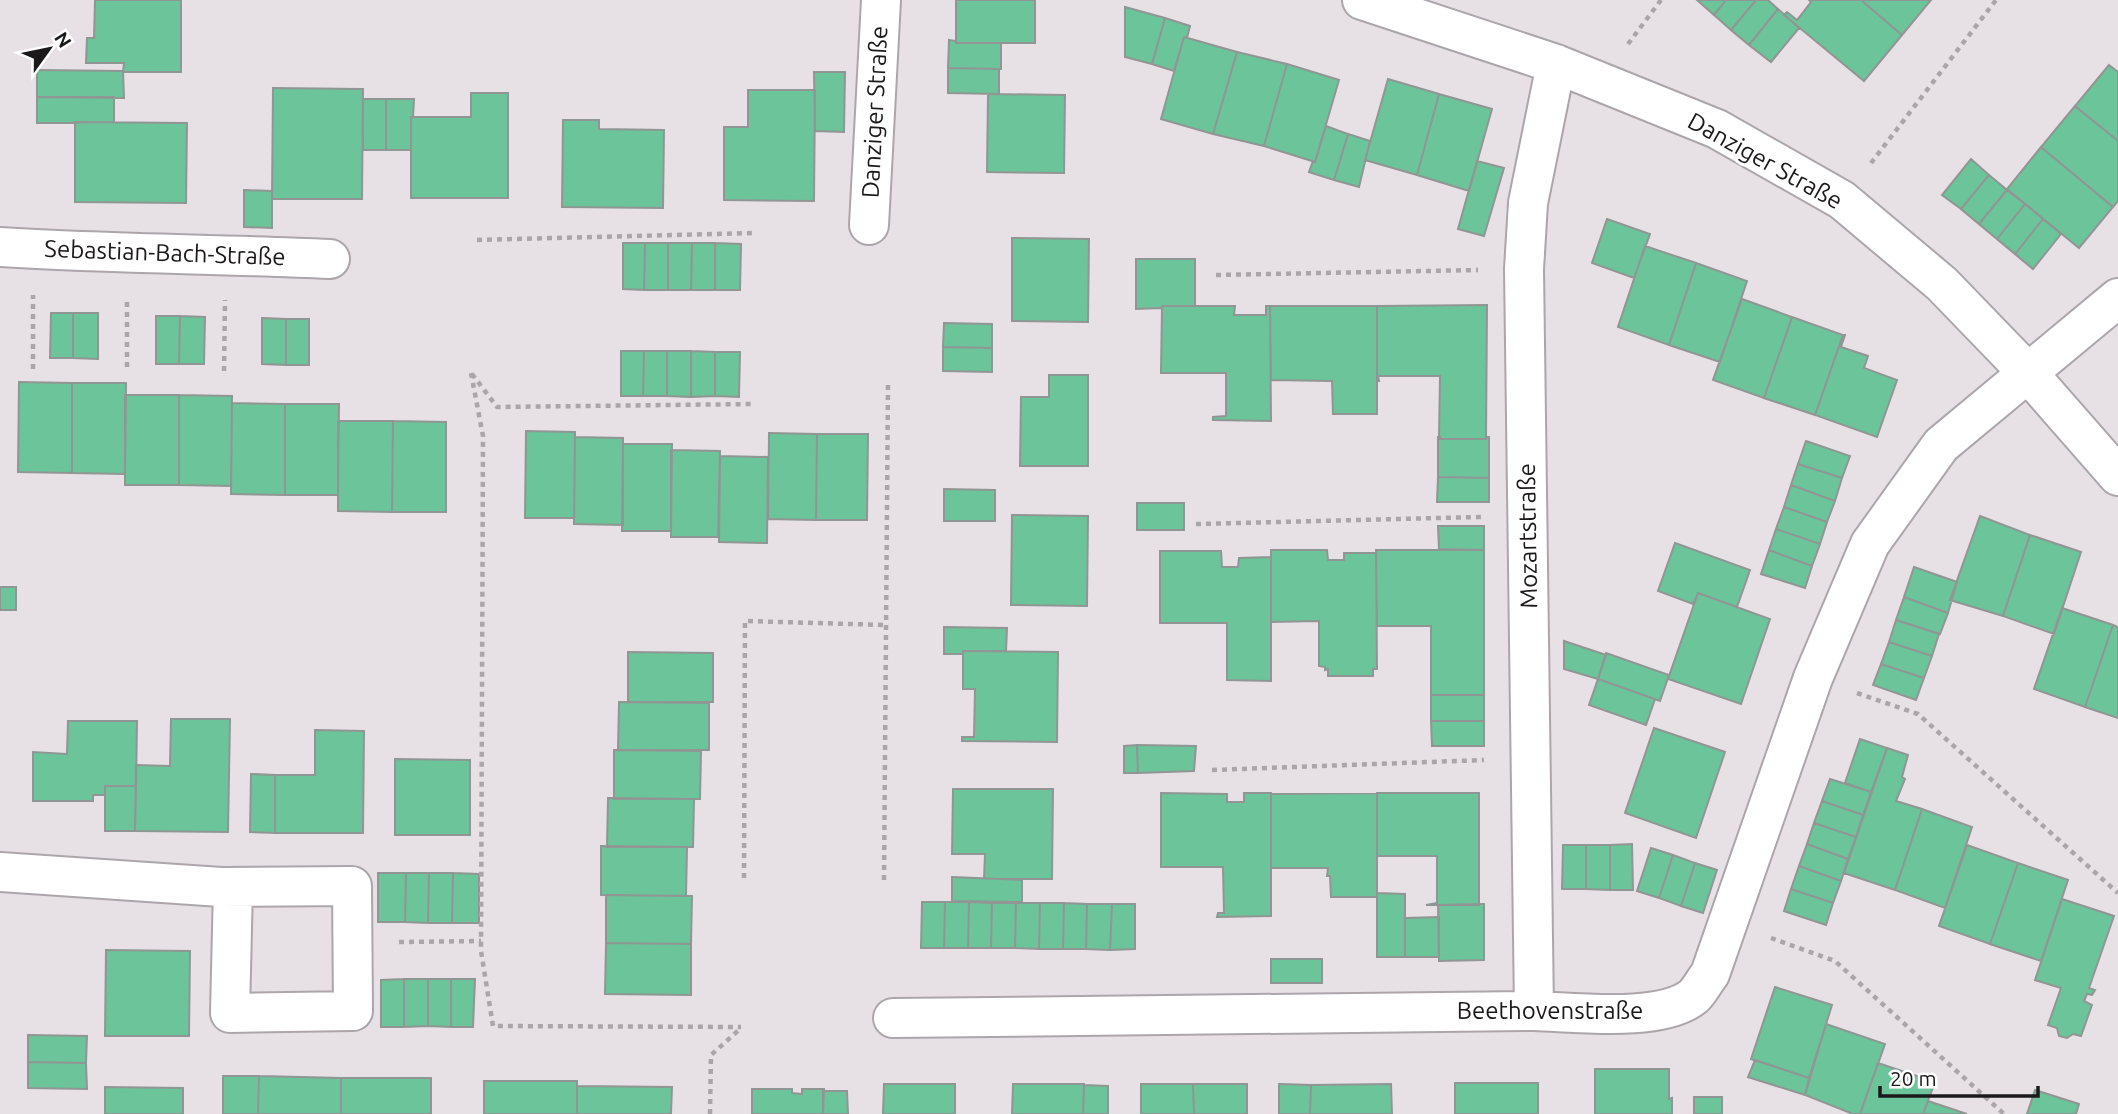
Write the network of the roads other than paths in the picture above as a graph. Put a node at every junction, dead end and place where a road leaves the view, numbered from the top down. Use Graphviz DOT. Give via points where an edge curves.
graph roads {
  1 [pos="881,0"];
  2 [pos="1362,0"];
  3 [pos="1556,64"];
  4 [pos="869,225"];
  5 [pos="17,248"];
  6 [pos="330,259"];
  7 [pos="2118,298"];
  8 [pos="2028,373"];
  9 [pos="2118,476"];
  10 [pos="0,872"];
  11 [pos="233,887"];
  12 [pos="1534,1011"];
  13 [pos="893,1018"];
  1 -- 4 [label="street, Danziger Straße"];
  2 -- 3 [label="street, Danziger Straße"];
  3 -- 8 [label="street, Danziger Straße" via="1717,130 1842,200 1942,284"];
  3 -- 12 [label="street, Mozartstraße" via="1528,203 1524,270"];
  5 -- 6 [label="street, Sebastian-Bach-Straße"];
  7 -- 8 [label="street, Beethovenstraße"];
  8 -- 9 [label="street, Danziger Straße"];
  8 -- 12 [label="street, Beethovenstraße" via="1941,445 1870,544 1813,678 1710,974 1694,996 1666,1010"];
  10 -- 11 [label="street"];
  11 -- 11 [label="street" via="230,1013 353,1011 352,886"];
  12 -- 13 [label="street, Beethovenstraße"];
}
